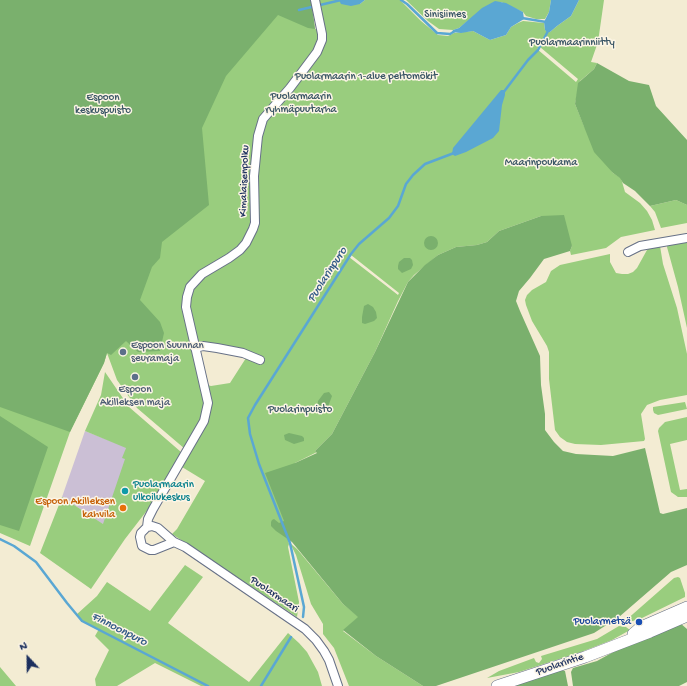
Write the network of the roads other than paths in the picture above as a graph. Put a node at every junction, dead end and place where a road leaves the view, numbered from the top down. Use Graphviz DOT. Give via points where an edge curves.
graph roads {
  1 [pos="315,0"];
  2 [pos="687,238"];
  3 [pos="628,252"];
  4 [pos="195,348"];
  5 [pos="260,360"];
  6 [pos="147,527"];
  7 [pos="174,542"];
  8 [pos="686,613"];
  9 [pos="338,686"];
  10 [pos="497,686"];
  1 -- 4 [label="street, Kimalaisenpolku" via="322,34 317,52 262,119 254,176 253,229 240,250 202,274 190,287 186,307"];
  2 -- 3 [label="street" via="640,246"];
  4 -- 5 [label="street" via="217,348 243,353"];
  4 -- 6 [label="street, Kimalaisenpolku" via="207,393 208,403 204,422 153,509"];
  6 -- 7 [label="street, Puolarmaari" via="158,528"];
  6 -- 7 [label="street" via="140,537 140,542 146,548 154,550"];
  7 -- 9 [label="street, Puolarmaari" via="306,629 330,660"];
  8 -- 10 [label="main road, Puolarintie" via="650,632"];
}
